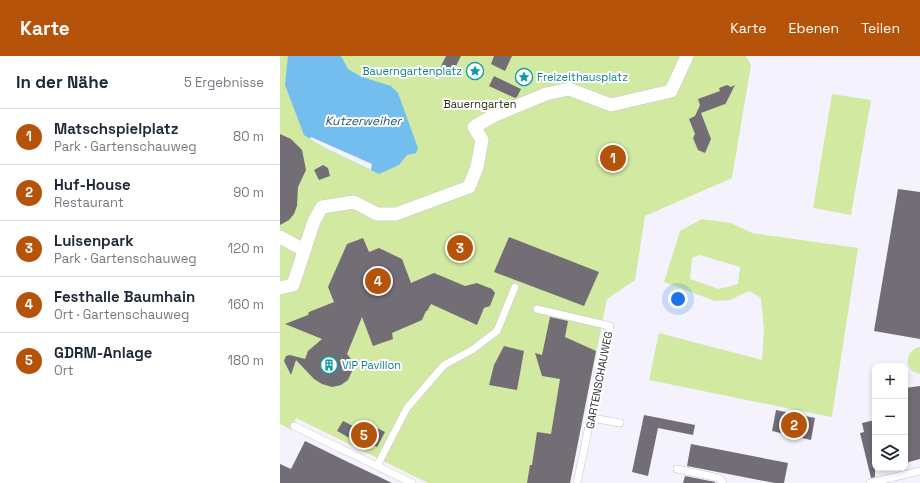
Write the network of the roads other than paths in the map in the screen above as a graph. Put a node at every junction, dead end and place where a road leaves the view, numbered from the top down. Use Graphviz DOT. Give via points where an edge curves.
graph roads {
  1 [pos="687,56"];
  2 [pos="280,237"];
  3 [pos="304,250"];
  4 [pos="515,287"];
  5 [pos="280,288"];
  6 [pos="537,309"];
  7 [pos="592,418"];
  8 [pos="620,423"];
  9 [pos="294,426"];
  10 [pos="377,466"];
  11 [pos="677,469"];
  12 [pos="920,471"];
  13 [pos="412,483"];
  14 [pos="577,483"];
  15 [pos="723,483"];
  16 [pos="870,483"];
  1 -- 3 [label="street" via="671,91 611,105 569,89 546,94 492,116 474,127 482,140 477,167 469,187 396,214 377,214 354,202 322,207"];
  2 -- 3 [label="street"];
  3 -- 5 [label="street" via="293,285"];
  4 -- 10 [label="lane" via="497,331 472,350 444,365 407,408"];
  6 -- 7 [label="lane, GARTENSCHAUWEG" via="610,326"];
  7 -- 8 [label="lane"];
  7 -- 14 [label="lane, GARTENSCHAUWEG"];
  9 -- 10 [label="lane"];
  10 -- 13 [label="lane"];
  11 -- 15 [label="lane" via="719,478"];
  12 -- 16 [label="lane"];
}
